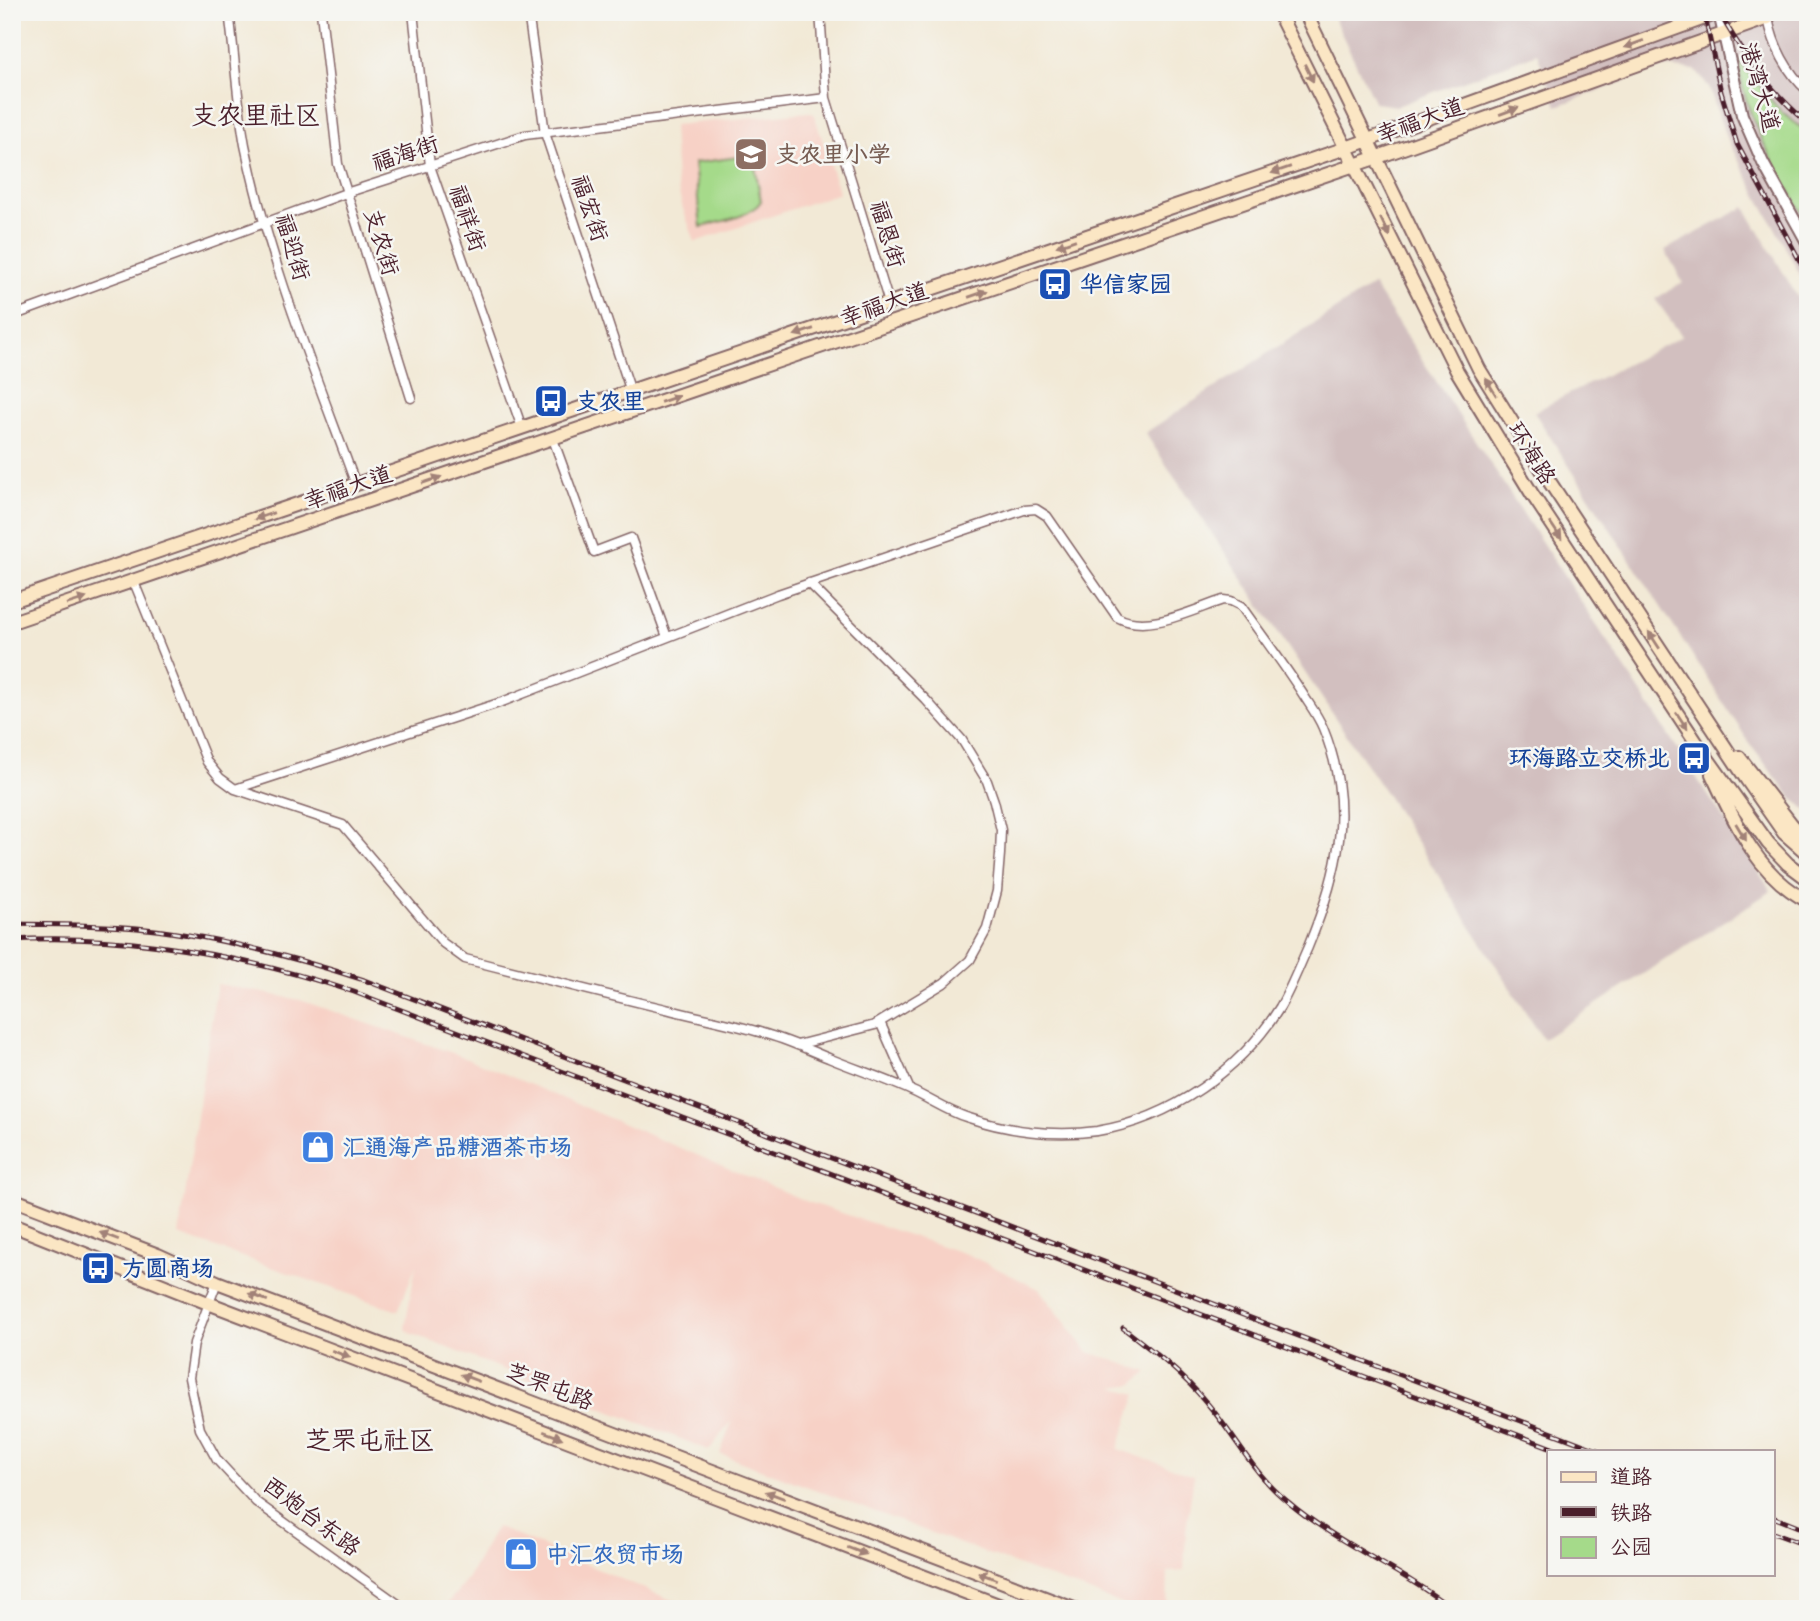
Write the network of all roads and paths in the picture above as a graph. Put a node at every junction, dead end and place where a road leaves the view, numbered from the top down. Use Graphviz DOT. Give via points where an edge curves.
graph roads {
  1 [pos="229,12"];
  2 [pos="321,12"];
  3 [pos="413,12"];
  4 [pos="528,12"];
  5 [pos="820,12"];
  6 [pos="1279,12"];
  7 [pos="1305,12"];
  8 [pos="1720,13"];
  9 [pos="1767,15"];
  10 [pos="1723,34"];
  11 [pos="1808,91"];
  12 [pos="826,98"];
  13 [pos="545,133"];
  14 [pos="1367,140"];
  15 [pos="1346,148"];
  16 [pos="1375,158"];
  17 [pos="1354,165"];
  18 [pos="430,166"];
  19 [pos="346,193"];
  20 [pos="264,224"];
  21 [pos="1808,244"];
  22 [pos="889,303"];
  23 [pos="12,316"];
  24 [pos="631,391"];
  25 [pos="411,397"];
  26 [pos="637,410"];
  27 [pos="522,428"];
  28 [pos="553,439"];
  29 [pos="356,485"];
  30 [pos="134,582"];
  31 [pos="809,583"];
  32 [pos="12,601"];
  33 [pos="12,622"];
  34 [pos="667,637"];
  35 [pos="1720,739"];
  36 [pos="1700,748"];
  37 [pos="235,789"];
  38 [pos="1808,841"];
  39 [pos="1808,854"];
  40 [pos="1808,879"];
  41 [pos="1808,901"];
  42 [pos="880,1022"];
  43 [pos="796,1045"];
  44 [pos="910,1090"];
  45 [pos="12,1199"];
  46 [pos="12,1225"];
  47 [pos="217,1282"];
  48 [pos="208,1303"];
  49 [pos="405,1609"];
  50 [pos="1009,1609"];
  51 [pos="1074,1609"];
  1 -- 20 [label="street, 福迎街" via="245,143"];
  2 -- 19 [label="street, 支农街" via="333,141"];
  3 -- 18 [label="street, 福祥街"];
  4 -- 13 [label="street, 福宏街"];
  5 -- 12 [label="street, 福恩街"];
  6 -- 15 [label="main road, 环海路, one-way"];
  7 -- 14 [label="main road, 环海路"];
  8 -- 10 [label="street, 港湾大道"];
  8 -- 14 [label="main road, 幸福大道, one-way"];
  9 -- 10 [label="main road, 幸福大道"];
  9 -- 11 [label="street" via="1771,36 1795,80"];
  16 -- 10 [label="main road, 幸福大道, one-way"];
  10 -- 21 [label="street, 港湾大道" via="1742,115 1762,163"];
  12 -- 13 [label="street, 福海街"];
  12 -- 22 [label="street, 福恩街"];
  13 -- 18 [label="street, 福海街" via="525,135"];
  13 -- 24 [label="street, 福宏街"];
  14 -- 15 [label="main road, 幸福大道"];
  14 -- 16 [label="main road, 环海路"];
  15 -- 17 [label="main road, 环海路"];
  15 -- 22 [label="main road, 幸福大道, one-way"];
  16 -- 17 [label="main road, 幸福大道"];
  35 -- 16 [label="main road, 环海路, one-way" via="1479,369"];
  26 -- 17 [label="main road, 幸福大道, one-way"];
  17 -- 36 [label="main road, 环海路, one-way" via="1457,371 1532,494"];
  18 -- 19 [label="street, 福海街"];
  18 -- 27 [label="street, 福祥街"];
  19 -- 20 [label="street, 福海街"];
  19 -- 25 [label="street, 支农街"];
  20 -- 23 [label="street, 福海街"];
  20 -- 29 [label="street, 福迎街"];
  22 -- 24 [label="main road, 幸福大道, one-way"];
  24 -- 26 [label="street, 福宏街"];
  24 -- 27 [label="main road, 幸福大道"];
  26 -- 28 [label="main road, 幸福大道"];
  27 -- 29 [label="main road, 幸福大道"];
  30 -- 28 [label="main road, 幸福大道, one-way"];
  28 -- 34 [label="street" via="594,552 631,538"];
  29 -- 32 [label="main road, 幸福大道, one-way"];
  33 -- 30 [label="main road, 幸福大道, one-way"];
  30 -- 37 [label="street" via="207,762"];
  31 -- 34 [label="street"];
  31 -- 42 [label="street" via="962,740 987,781 1000,830 997,891 987,929 970,960 944,983"];
  31 -- 44 [label="street" via="1036,509 1047,516 1117,617 1128,623 1156,622 1223,600 1241,606 1322,726 1334,763 1342,813 1339,851 1321,916 1280,1007 1234,1063 1172,1106 1097,1131 1030,1132 964,1116"];
  34 -- 37 [label="street" via="502,702"];
  35 -- 38 [label="main road"];
  35 -- 39 [label="main road, 环海路" via="1784,833"];
  36 -- 40 [label="main road, 环海路" via="1768,844"];
  36 -- 41 [label="main road, one-way" via="1741,834 1775,879"];
  37 -- 43 [label="street" via="343,825 443,943 465,959"];
  42 -- 43 [label="street"];
  42 -- 44 [label="street"];
  43 -- 44 [label="street"];
  47 -- 45 [label="main road, 芝罘屯路, one-way"];
  46 -- 48 [label="main road, 芝罘屯路"];
  47 -- 48 [label="street, 西炮台东路"];
  51 -- 47 [label="main road, 芝罘屯路, one-way"];
  48 -- 49 [label="street, 西炮台东路" via="194,1343 189,1378 200,1429 218,1460 256,1502"];
  48 -- 50 [label="main road, 芝罘屯路, one-way"];
}
